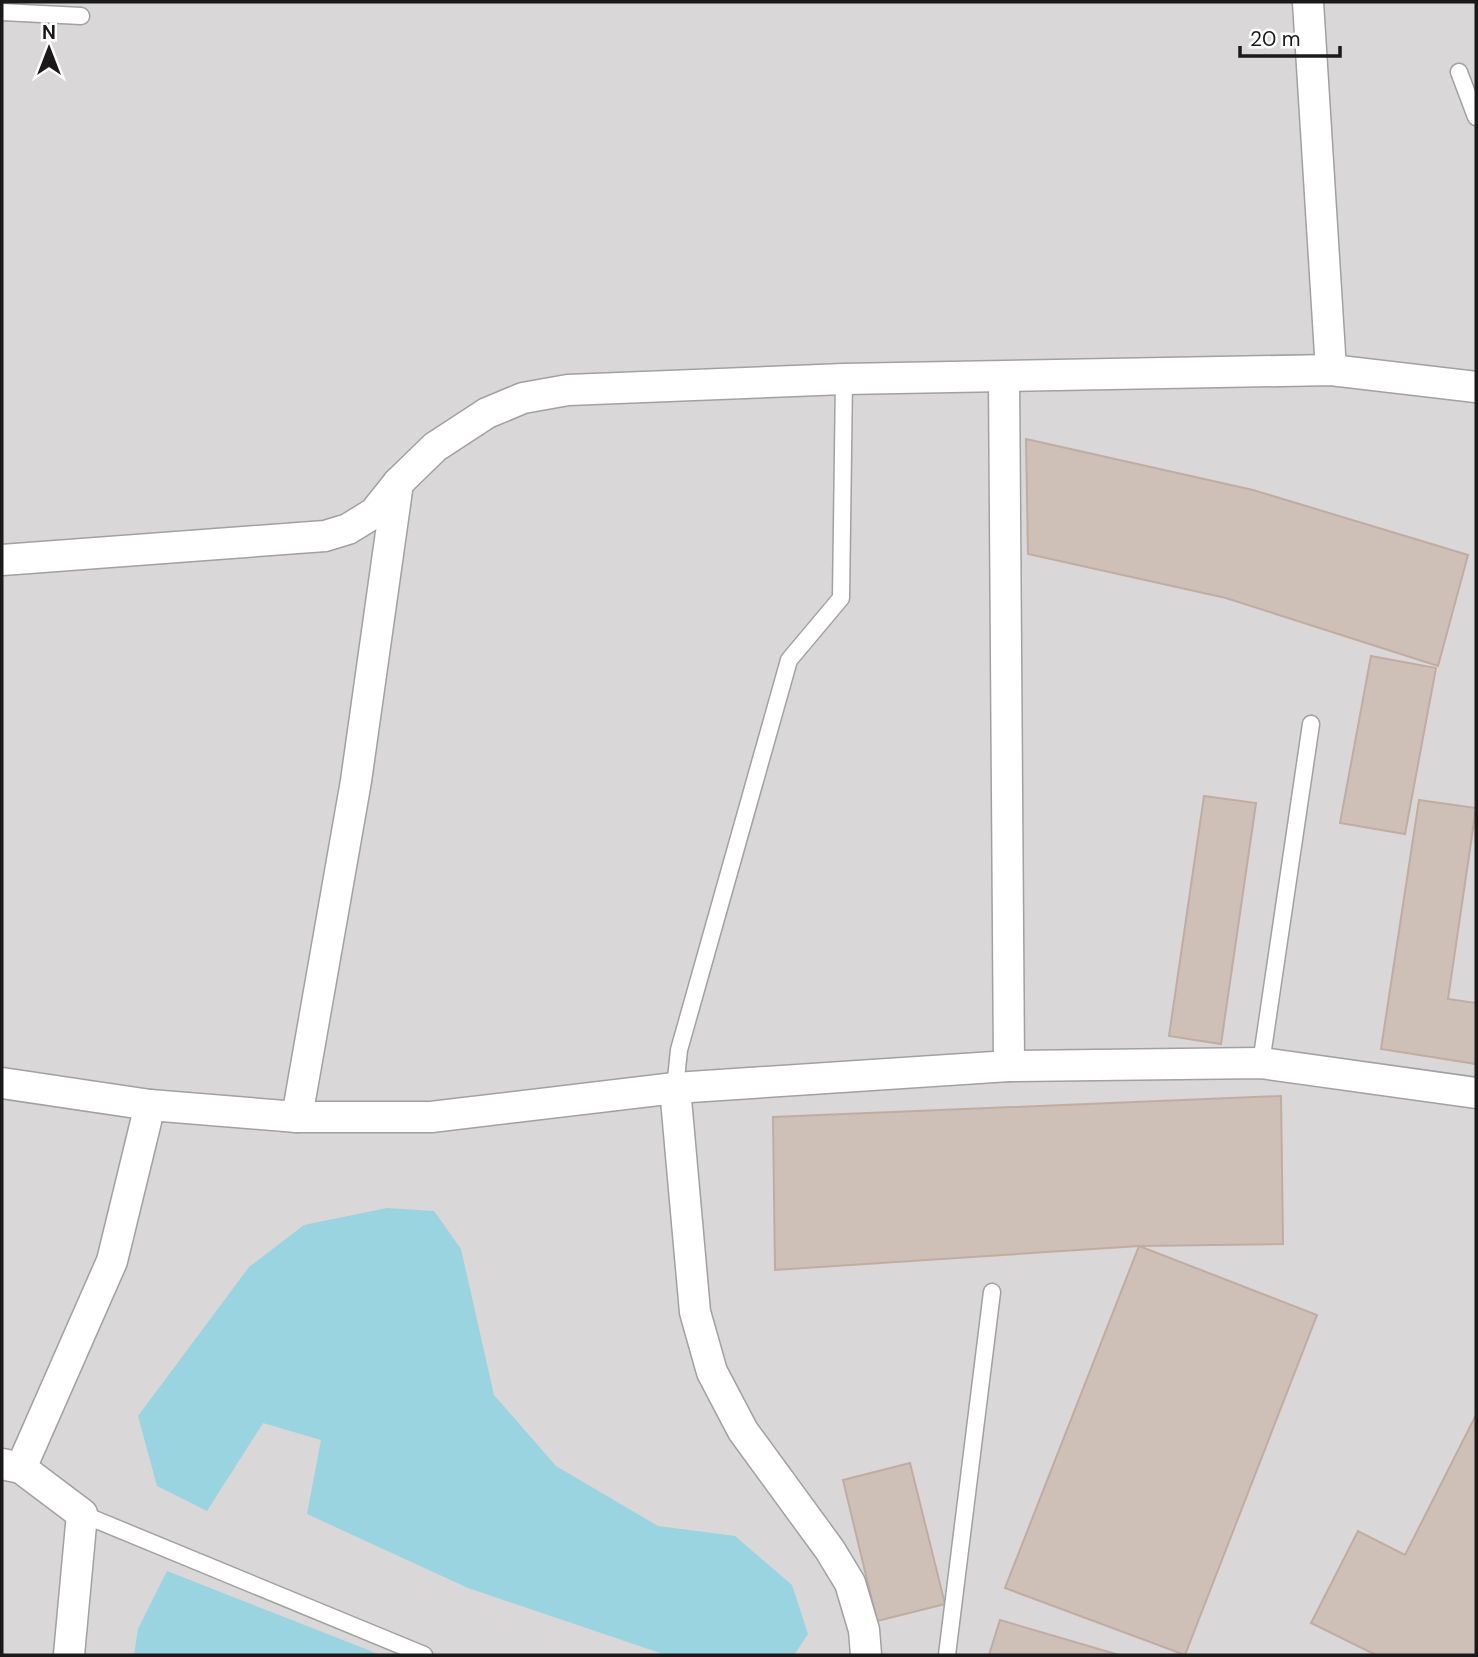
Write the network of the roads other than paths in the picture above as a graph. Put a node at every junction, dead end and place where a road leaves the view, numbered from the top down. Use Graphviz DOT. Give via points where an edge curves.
graph roads {
  1 [pos="1308,2"];
  2 [pos="2,12"];
  3 [pos="81,16"];
  4 [pos="1459,72"];
  5 [pos="1476,117"];
  6 [pos="1331,370"];
  7 [pos="1004,377"];
  8 [pos="844,379"];
  9 [pos="1476,387"];
  10 [pos="398,483"];
  11 [pos="2,560"];
  12 [pos="1311,724"];
  13 [pos="1261,1063"];
  14 [pos="1009,1066"];
  15 [pos="2,1083"];
  16 [pos="676,1088"];
  17 [pos="1476,1093"];
  18 [pos="150,1105"];
  19 [pos="297,1117"];
  20 [pos="992,1292"];
  21 [pos="11,1466"];
  22 [pos="82,1514"];
  23 [pos="69,1655"];
  24 [pos="424,1655"];
  25 [pos="866,1655"];
  26 [pos="947,1655"];
  1 -- 6 [label="street"];
  2 -- 3 [label="lane"];
  4 -- 5 [label="lane"];
  6 -- 7 [label="street"];
  6 -- 9 [label="street"];
  7 -- 8 [label="street"];
  7 -- 14 [label="street"];
  8 -- 10 [label="street" via="568,390 523,398 487,413 435,446"];
  8 -- 16 [label="lane" via="841,598 789,660 679,1050"];
  10 -- 11 [label="street" via="374,513 325,536"];
  10 -- 19 [label="street" via="356,780"];
  12 -- 13 [label="lane"];
  13 -- 14 [label="street"];
  13 -- 17 [label="street"];
  14 -- 16 [label="street"];
  15 -- 18 [label="street"];
  16 -- 19 [label="street" via="431,1117"];
  16 -- 25 [label="street" via="695,1312 712,1372 743,1431 850,1583"];
  18 -- 19 [label="street"];
  18 -- 21 [label="street" via="112,1261"];
  20 -- 26 [label="lane"];
  21 -- 22 [label="street"];
  22 -- 23 [label="street"];
  22 -- 24 [label="lane"];
}
